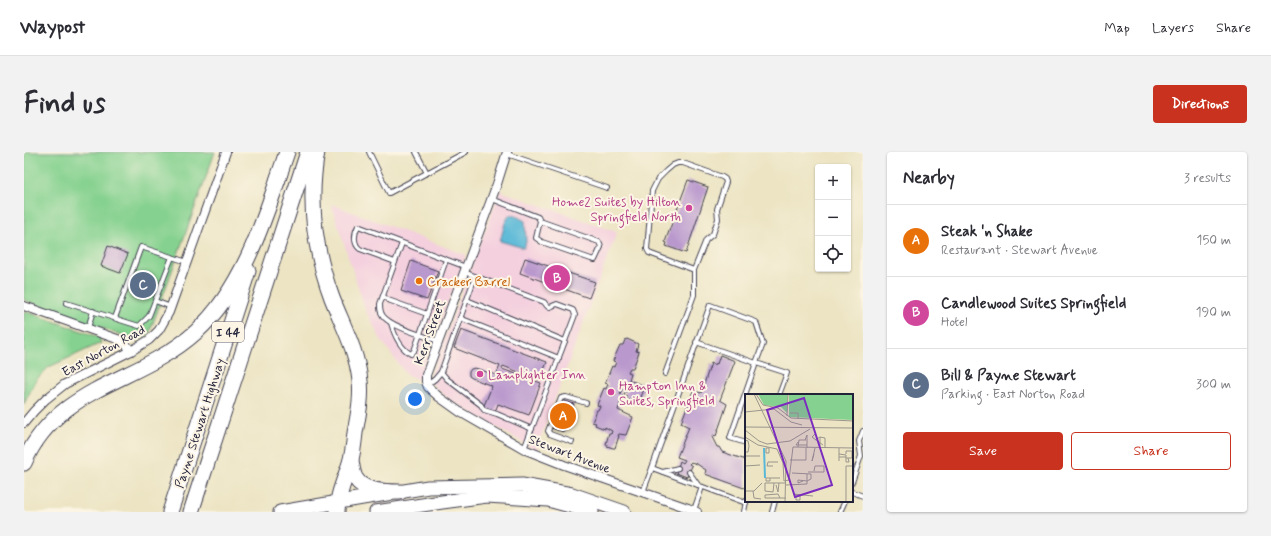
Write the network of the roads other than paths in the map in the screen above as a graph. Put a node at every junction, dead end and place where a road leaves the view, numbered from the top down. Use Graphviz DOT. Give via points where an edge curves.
graph roads {
  1 [pos="226,152"];
  2 [pos="287,152"];
  3 [pos="308,152"];
  4 [pos="317,152"];
  5 [pos="369,152"];
  6 [pos="416,152"];
  7 [pos="466,152"];
  8 [pos="507,153"];
  9 [pos="280,173"];
  10 [pos="427,173"];
  11 [pos="607,188"];
  12 [pos="492,198"];
  13 [pos="540,221"];
  14 [pos="402,243"];
  15 [pos="172,257"];
  16 [pos="446,260"];
  17 [pos="187,262"];
  18 [pos="395,262"];
  19 [pos="465,270"];
  20 [pos="694,270"];
  21 [pos="476,277"];
  22 [pos="383,296"];
  23 [pos="467,300"];
  24 [pos="155,301"];
  25 [pos="66,303"];
  26 [pos="24,306"];
  27 [pos="171,307"];
  28 [pos="93,312"];
  29 [pos="427,314"];
  30 [pos="115,318"];
  31 [pos="460,318"];
  32 [pos="391,323"];
  33 [pos="87,328"];
  34 [pos="420,334"];
  35 [pos="438,341"];
  36 [pos="565,341"];
  37 [pos="696,342"];
  38 [pos="131,351"];
  39 [pos="559,358"];
  40 [pos="756,363"];
  41 [pos="441,372"];
  42 [pos="665,374"];
  43 [pos="426,384"];
  44 [pos="747,394"];
  45 [pos="779,394"];
  46 [pos="745,399"];
  47 [pos="586,403"];
  48 [pos="24,423"];
  49 [pos="532,429"];
  50 [pos="863,431"];
  51 [pos="572,442"];
  52 [pos="745,444"];
  53 [pos="524,449"];
  54 [pos="862,456"];
  55 [pos="351,461"];
  56 [pos="24,464"];
  57 [pos="652,468"];
  58 [pos="678,468"];
  59 [pos="663,472"];
  60 [pos="689,472"];
  61 [pos="853,479"];
  62 [pos="700,486"];
  63 [pos="400,492"];
  64 [pos="643,492"];
  65 [pos="853,492"];
  66 [pos="863,496"];
  67 [pos="745,502"];
  68 [pos="746,502"];
  69 [pos="776,502"];
  70 [pos="844,502"];
  71 [pos="337,508"];
  72 [pos="695,511"];
  73 [pos="170,512"];
  74 [pos="191,512"];
  75 [pos="280,512"];
  76 [pos="376,512"];
  77 [pos="592,512"];
  78 [pos="624,512"];
  79 [pos="744,512"];
  80 [pos="772,512"];
  81 [pos="840,512"];
  1 -- 17 [label="street, East Norton Road"];
  2 -- 9 [label="highway, Payne Stewart Highway / I 44"];
  3 -- 74 [label="highway, Payne Stewart Highway / I 44"];
  4 -- 55 [label="highway" via="313,199 317,242 327,284 352,344 360,378 360,411"];
  5 -- 10 [label="lane" via="389,193"];
  6 -- 10 [label="lane"];
  7 -- 10 [label="lane"];
  8 -- 11 [label="lane"];
  8 -- 12 [label="street, Kerr Street"];
  9 -- 56 [label="highway" via="245,262 221,305 209,319 197,332 167,354 74,403 44,430"];
  9 -- 73 [label="highway, Payne Stewart Highway / I 44"];
  12 -- 13 [label="lane" via="538,217"];
  12 -- 19 [label="street, Kerr Street"];
  13 -- 13 [label="lane" via="536,238 595,260 601,247 599,242"];
  14 -- 16 [label="lane"];
  14 -- 18 [label="lane"];
  14 -- 18 [label="lane" via="358,226 355,241 360,249"];
  15 -- 17 [label="lane"];
  15 -- 24 [label="lane"];
  15 -- 30 [label="lane" via="141,247"];
  16 -- 19 [label="lane"];
  16 -- 29 [label="lane"];
  17 -- 27 [label="street, East Norton Road"];
  18 -- 22 [label="lane"];
  19 -- 21 [label="lane"];
  19 -- 35 [label="street, Kerr Street"];
  20 -- 20 [label="lane" via="706,240 713,234 726,182 722,177 688,164 678,163 658,179 652,191 647,249 649,253"];
  20 -- 42 [label="lane" via="694,295"];
  21 -- 23 [label="lane"];
  21 -- 36 [label="lane" via="544,302 547,306 557,304 573,310 575,315"];
  22 -- 29 [label="lane"];
  22 -- 32 [label="lane" via="380,312"];
  23 -- 31 [label="lane"];
  23 -- 36 [label="lane"];
  24 -- 27 [label="lane"];
  24 -- 30 [label="lane" via="149,316 139,326"];
  25 -- 28 [label="lane"];
  26 -- 33 [label="street"];
  27 -- 38 [label="street, East Norton Road" via="155,335"];
  28 -- 30 [label="lane"];
  28 -- 33 [label="lane"];
  29 -- 34 [label="lane"];
  31 -- 39 [label="lane"];
  31 -- 41 [label="lane"];
  32 -- 34 [label="lane"];
  32 -- 34 [label="lane" via="394,334 411,354"];
  33 -- 38 [label="street" via="120,340"];
  34 -- 35 [label="lane"];
  35 -- 43 [label="street, Kerr Street" via="426,375"];
  36 -- 39 [label="lane"];
  37 -- 40 [label="lane"];
  37 -- 40 [label="lane" via="710,305 756,322 762,344"];
  37 -- 57 [label="lane"];
  38 -- 48 [label="street, East Norton Road" via="65,384 42,402"];
  39 -- 49 [label="lane"];
  40 -- 44 [label="lane"];
  40 -- 45 [label="lane" via="787,373"];
  41 -- 43 [label="lane" via="435,380"];
  41 -- 49 [label="lane" via="484,410"];
  43 -- 53 [label="street, Stewart Avenue" via="449,404"];
  46 -- 52 [label="lane" via="730,438"];
  47 -- 51 [label="lane" via="566,396 561,398 548,431"];
  49 -- 53 [label="lane"];
  50 -- 54 [label="lane" via="859,441"];
  53 -- 64 [label="street, Stewart Avenue"];
  54 -- 61 [label="lane"];
  55 -- 63 [label="highway" via="356,480 364,486 385,492"];
  55 -- 71 [label="highway"];
  57 -- 59 [label="lane"];
  57 -- 64 [label="lane"];
  58 -- 59 [label="lane"];
  59 -- 62 [label="lane"];
  60 -- 62 [label="lane"];
  62 -- 67 [label="lane"];
  62 -- 72 [label="lane"];
  63 -- 71 [label="main road"];
  63 -- 78 [label="main road" via="428,487 522,485 572,494"];
  64 -- 72 [label="street, Stewart Avenue"];
  65 -- 66 [label="lane"];
  68 -- 79 [label="lane"];
  69 -- 80 [label="lane"];
  70 -- 81 [label="lane"];
  71 -- 75 [label="main road"];
  76 -- 77 [label="main road" via="487,496 548,500"];
}
